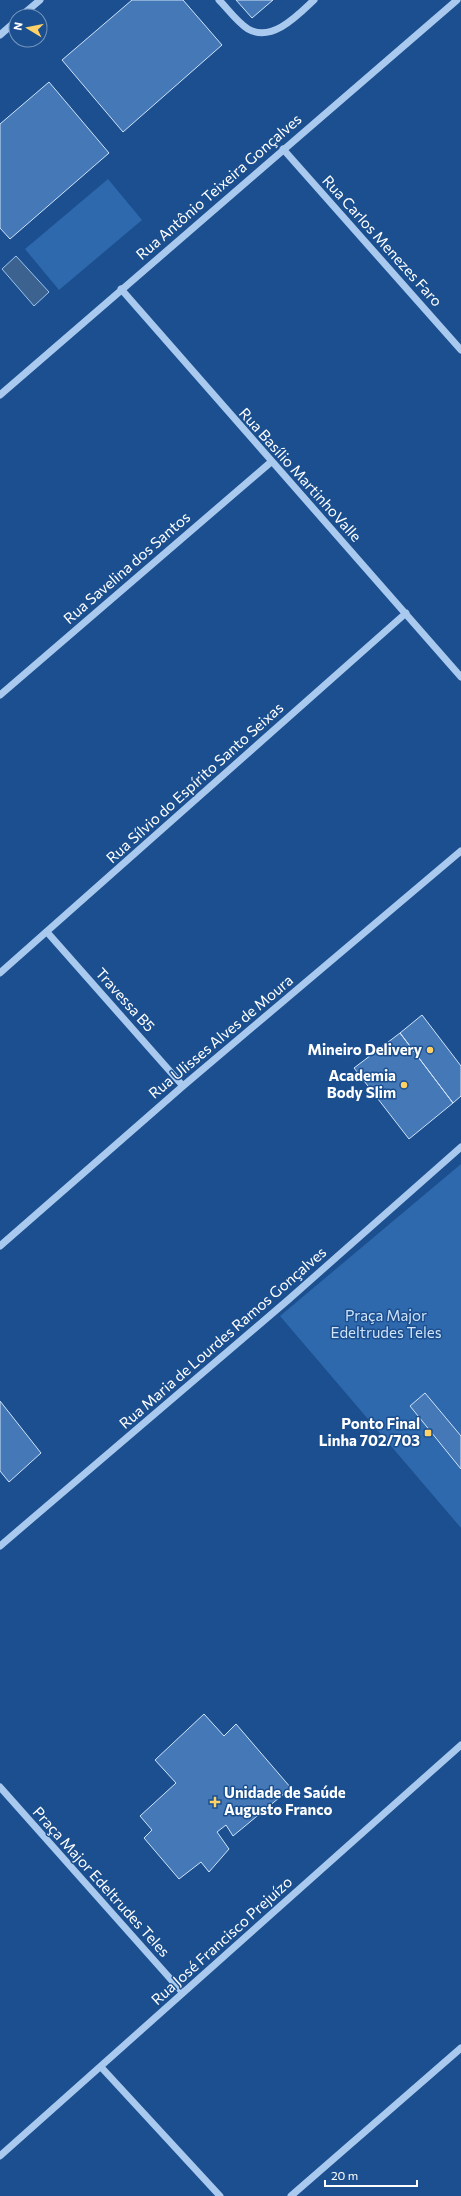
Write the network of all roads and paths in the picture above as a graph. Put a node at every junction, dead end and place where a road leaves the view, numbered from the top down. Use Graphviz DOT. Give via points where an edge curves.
graph roads {
  1 [pos="40,0"];
  2 [pos="219,0"];
  3 [pos="314,0"];
  4 [pos="456,0"];
  5 [pos="30,8"];
  6 [pos="8,28"];
  7 [pos="0,35"];
  8 [pos="283,149"];
  9 [pos="121,289"];
  10 [pos="461,350"];
  11 [pos="0,395"];
  12 [pos="271,462"];
  13 [pos="406,613"];
  14 [pos="461,677"];
  15 [pos="0,695"];
  16 [pos="461,851"];
  17 [pos="47,932"];
  18 [pos="0,973"];
  19 [pos="183,1086"];
  20 [pos="461,1147"];
  21 [pos="0,1246"];
  22 [pos="0,1546"];
  23 [pos="461,1745"];
  24 [pos="0,1787"];
  25 [pos="183,1993"];
  26 [pos="461,2048"];
  27 [pos="101,2067"];
  28 [pos="0,2156"];
  29 [pos="220,2196"];
  30 [pos="291,2196"];
  1 -- 5 [label="street"];
  2 -- 3 [label="street" via="248,29 262,33 278,29"];
  4 -- 8 [label="street, Rua Antônio Teixeira Gonçalves"];
  6 -- 7 [label="street"];
  8 -- 9 [label="street, Rua Antônio Teixeira Gonçalves"];
  8 -- 10 [label="street, Rua Carlos Menezes Faro"];
  9 -- 11 [label="street, Rua Antônio Teixeira Gonçalves"];
  9 -- 12 [label="street, Rua Basílio MartinhoValle"];
  12 -- 13 [label="street, Rua Basílio MartinhoValle"];
  12 -- 15 [label="street, Rua Savelina dos Santos"];
  13 -- 14 [label="street, Rua Basílio MartinhoValle"];
  13 -- 17 [label="street, Rua Sílvio do Espírito Santo Seixas"];
  16 -- 19 [label="street, Rua Ulisses Alves de Moura"];
  17 -- 18 [label="street, Rua Sílvio do Espírito Santo Seixas"];
  17 -- 19 [label="street, Travessa B5"];
  19 -- 21 [label="street, Rua Ulisses Alves de Moura"];
  20 -- 22 [label="street, Rua Maria de Lourdes Ramos Gonçalves" via="288,1300"];
  23 -- 25 [label="street, Rua José Francisco Prejuízo"];
  24 -- 25 [label="street, Praça Major Edeltrudes Teles"];
  25 -- 27 [label="street, Rua José Francisco Prejuízo"];
  26 -- 30 [label="street"];
  27 -- 28 [label="street, Rua José Francisco Prejuízo"];
  27 -- 29 [label="street"];
}
